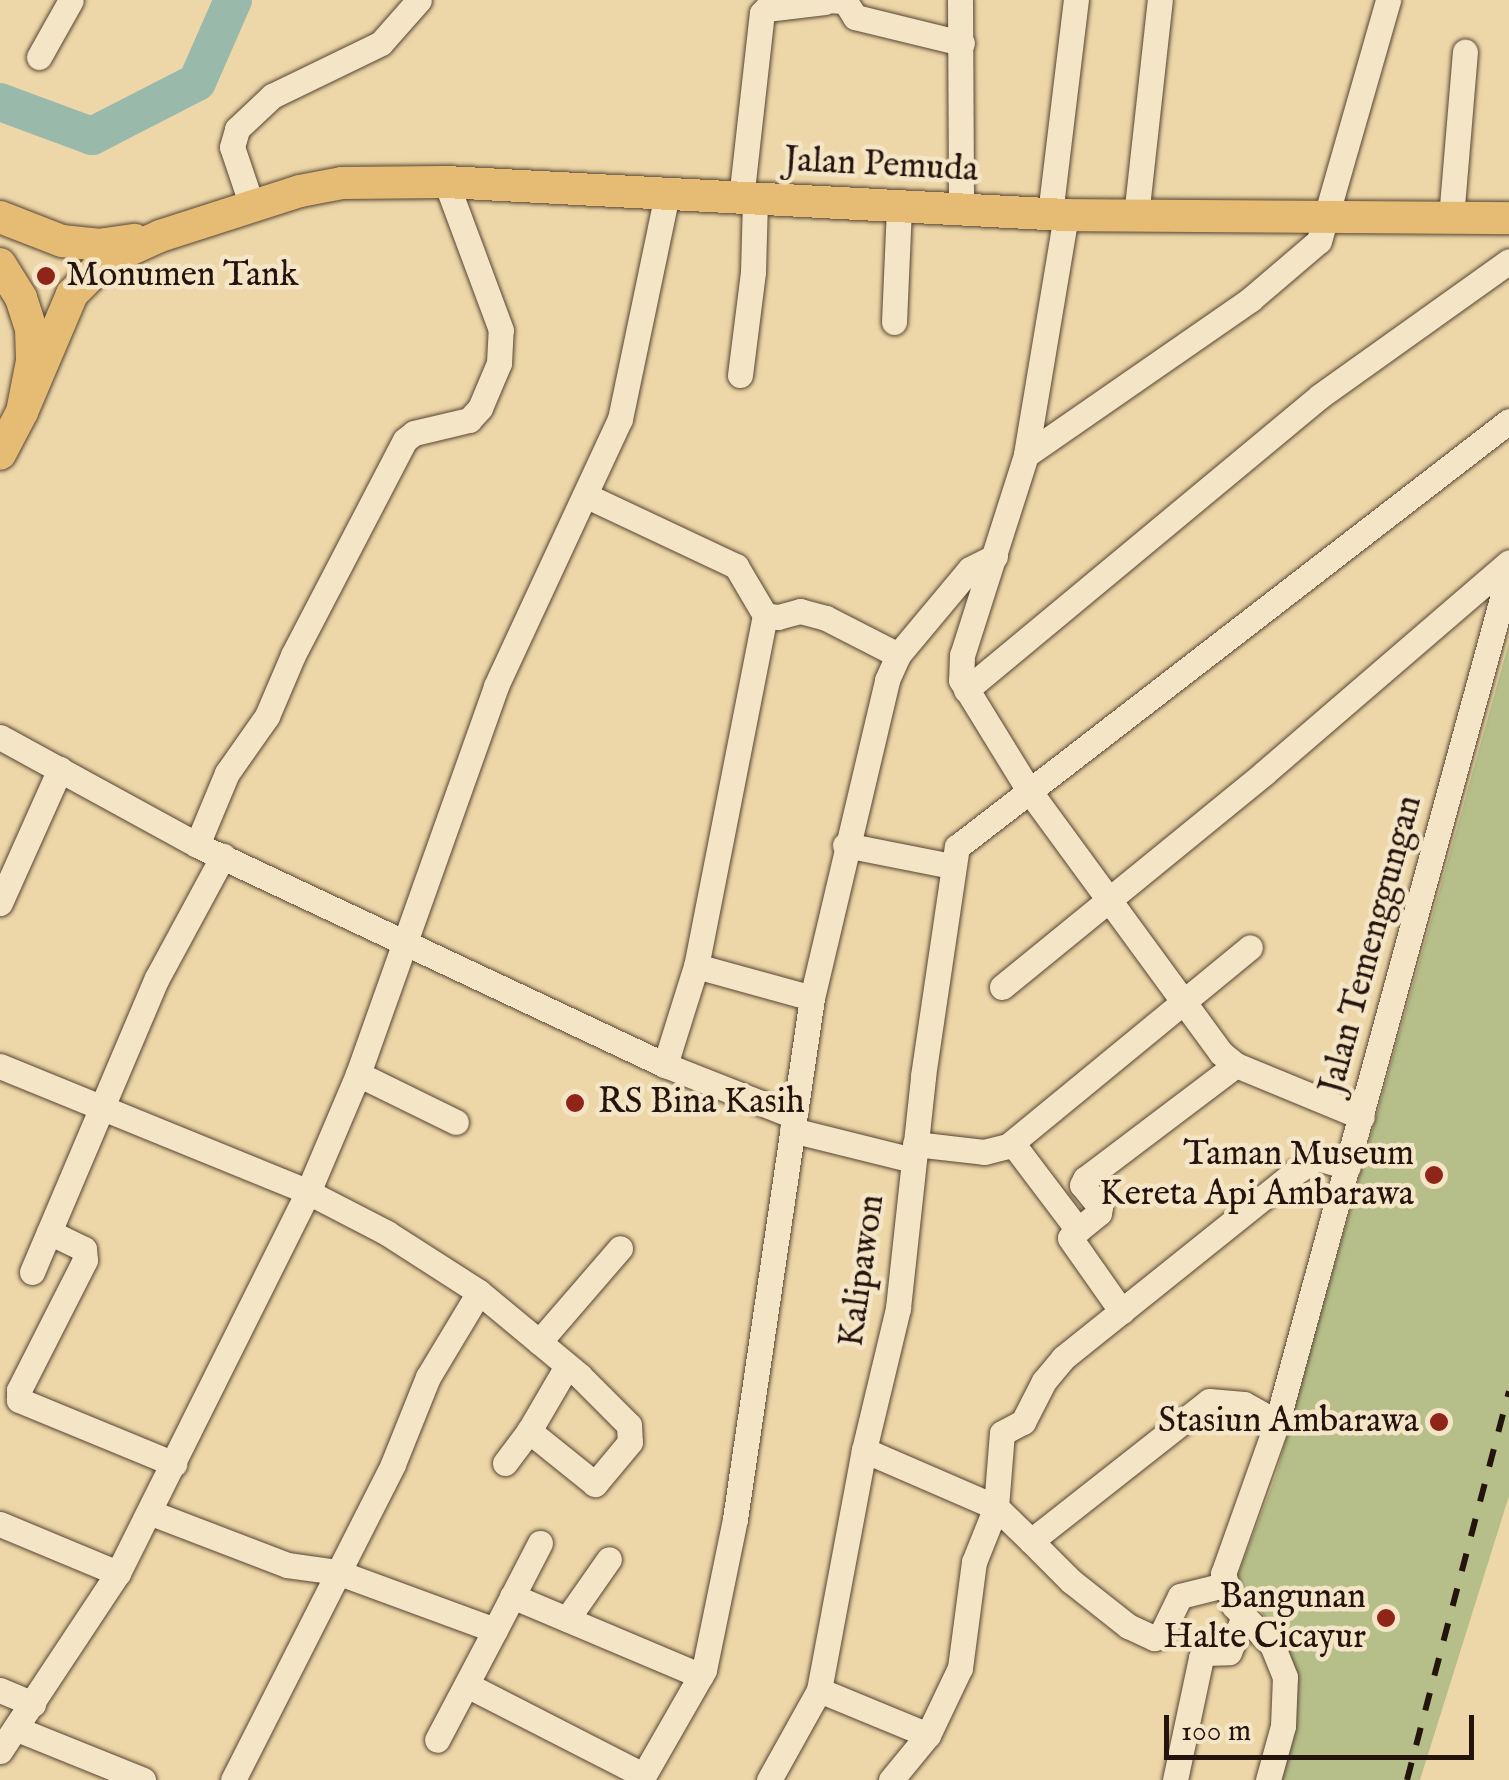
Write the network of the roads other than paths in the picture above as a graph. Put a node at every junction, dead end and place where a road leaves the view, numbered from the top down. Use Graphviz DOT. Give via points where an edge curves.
graph roads {
  1 [pos="71,0"];
  2 [pos="419,0"];
  3 [pos="960,0"];
  4 [pos="1076,0"];
  5 [pos="1160,0"];
  6 [pos="1388,0"];
  7 [pos="824,1"];
  8 [pos="962,43"];
  9 [pos="1465,52"];
  10 [pos="39,58"];
  11 [pos="446,182"];
  12 [pos="667,195"];
  13 [pos="748,200"];
  14 [pos="252,206"];
  15 [pos="899,208"];
  16 [pos="960,210"];
  17 [pos="1058,214"];
  18 [pos="1136,216"];
  19 [pos="1328,216"];
  20 [pos="0,217"];
  21 [pos="1450,218"];
  22 [pos="1509,218"];
  23 [pos="154,238"];
  24 [pos="1509,261"];
  25 [pos="5,270"];
  26 [pos="894,322"];
  27 [pos="740,375"];
  28 [pos="22,412"];
  29 [pos="1509,421"];
  30 [pos="0,454"];
  31 [pos="1026,455"];
  32 [pos="587,496"];
  33 [pos="994,556"];
  34 [pos="1509,562"];
  35 [pos="1509,572"];
  36 [pos="765,615"];
  37 [pos="898,655"];
  38 [pos="966,690"];
  39 [pos="0,737"];
  40 [pos="60,770"];
  41 [pos="1030,792"];
  42 [pos="197,844"];
  43 [pos="845,845"];
  44 [pos="223,856"];
  45 [pos="952,866"];
  46 [pos="1107,900"];
  47 [pos="0,903"];
  48 [pos="407,940"];
  49 [pos="1250,946"];
  50 [pos="696,966"];
  51 [pos="1002,988"];
  52 [pos="812,998"];
  53 [pos="1182,1004"];
  54 [pos="665,1065"];
  55 [pos="1236,1065"];
  56 [pos="0,1066"];
  57 [pos="358,1074"];
  58 [pos="104,1110"];
  59 [pos="1362,1117"];
  60 [pos="456,1122"];
  61 [pos="793,1123"];
  62 [pos="1012,1144"];
  63 [pos="914,1152"];
  64 [pos="1348,1167"];
  65 [pos="308,1192"];
  66 [pos="1078,1230"];
  67 [pos="49,1232"];
  68 [pos="620,1248"];
  69 [pos="32,1272"];
  70 [pos="479,1292"];
  71 [pos="1122,1312"];
  72 [pos="539,1342"];
  73 [pos="567,1366"];
  74 [pos="1276,1422"];
  75 [pos="529,1431"];
  76 [pos="864,1450"];
  77 [pos="506,1463"];
  78 [pos="174,1464"];
  79 [pos="996,1507"];
  80 [pos="149,1512"];
  81 [pos="0,1524"];
  82 [pos="1031,1541"];
  83 [pos="540,1543"];
  84 [pos="608,1559"];
  85 [pos="337,1572"];
  86 [pos="118,1573"];
  87 [pos="1224,1585"];
  88 [pos="512,1596"];
  89 [pos="1244,1616"];
  90 [pos="567,1619"];
  91 [pos="495,1630"];
  92 [pos="701,1676"];
  93 [pos="469,1686"];
  94 [pos="0,1690"];
  95 [pos="819,1690"];
  96 [pos="33,1704"];
  97 [pos="17,1729"];
  98 [pos="928,1735"];
  99 [pos="436,1740"];
  100 [pos="0,1751"];
  101 [pos="642,1777"];
  102 [pos="775,1778"];
  103 [pos="138,1779"];
  104 [pos="233,1780"];
  105 [pos="890,1780"];
  106 [pos="1175,1780"];
  107 [pos="1268,1780"];
  1 -- 10 [label="street"];
  2 -- 14 [label="street" via="381,43 272,96 237,129 232,147"];
  3 -- 8 [label="street"];
  4 -- 17 [label="street"];
  5 -- 18 [label="street"];
  6 -- 19 [label="street"];
  7 -- 8 [label="street" via="845,1 856,17"];
  7 -- 13 [label="street" via="762,13"];
  8 -- 16 [label="street"];
  9 -- 21 [label="street"];
  11 -- 12 [label="main road, Jalan Pemuda"];
  11 -- 14 [label="main road, Jalan Pemuda" via="342,183"];
  11 -- 42 [label="street" via="501,330 499,364 468,420 406,440 267,716 227,773"];
  12 -- 13 [label="main road, Jalan Pemuda"];
  12 -- 32 [label="street" via="629,392"];
  13 -- 15 [label="main road, Jalan Pemuda"];
  13 -- 27 [label="street" via="754,272"];
  14 -- 23 [label="main road, Jalan Pemuda"];
  15 -- 16 [label="main road, Jalan Pemuda"];
  15 -- 26 [label="street"];
  16 -- 17 [label="main road, Jalan Pemuda"];
  17 -- 18 [label="main road, Jalan Pemuda"];
  17 -- 31 [label="street"];
  18 -- 19 [label="main road, Jalan Pemuda"];
  19 -- 21 [label="main road, Jalan Pemuda"];
  19 -- 31 [label="street" via="1319,241 1251,300"];
  20 -- 23 [label="main road" via="62,241"];
  21 -- 22 [label="main road, Jalan Pemuda"];
  23 -- 28 [label="main road" via="105,261 72,294"];
  24 -- 38 [label="street" via="1320,396"];
  25 -- 28 [label="main road" via="31,329"];
  28 -- 30 [label="main road"];
  29 -- 41 [label="street, Kalipawon"];
  31 -- 33 [label="street"];
  32 -- 36 [label="street" via="736,566"];
  32 -- 48 [label="street" via="496,686"];
  33 -- 37 [label="street" via="970,570"];
  33 -- 38 [label="street" via="962,654"];
  34 -- 46 [label="street"];
  35 -- 59 [label="street, Jalan Temenggungan"];
  36 -- 37 [label="street" via="800,611 826,618"];
  36 -- 50 [label="street"];
  37 -- 43 [label="street"];
  38 -- 41 [label="street"];
  39 -- 40 [label="street"];
  40 -- 42 [label="street"];
  40 -- 47 [label="street"];
  41 -- 45 [label="street, Kalipawon" via="967,836"];
  41 -- 46 [label="street"];
  42 -- 44 [label="street"];
  43 -- 45 [label="street"];
  43 -- 52 [label="street"];
  44 -- 48 [label="street"];
  44 -- 58 [label="street" via="157,978"];
  45 -- 63 [label="street, Kalipawon"];
  46 -- 51 [label="street"];
  46 -- 53 [label="street"];
  48 -- 54 [label="street"];
  48 -- 57 [label="street"];
  49 -- 53 [label="street"];
  50 -- 52 [label="street"];
  50 -- 54 [label="street"];
  52 -- 61 [label="street"];
  53 -- 55 [label="street"];
  53 -- 62 [label="street"];
  54 -- 61 [label="street"];
  55 -- 59 [label="street"];
  55 -- 66 [label="street" via="1085,1178 1082,1186 1100,1207"];
  56 -- 58 [label="street"];
  57 -- 60 [label="street"];
  57 -- 65 [label="street"];
  58 -- 65 [label="street"];
  58 -- 67 [label="street"];
  59 -- 64 [label="street, Jalan Temenggungan"];
  61 -- 63 [label="street"];
  61 -- 92 [label="street" via="738,1500"];
  62 -- 63 [label="street" via="984,1152"];
  62 -- 66 [label="street"];
  63 -- 76 [label="street, Kalipawon" via="898,1308"];
  64 -- 71 [label="street" via="1314,1159"];
  64 -- 74 [label="street, Jalan Temenggungan"];
  65 -- 70 [label="street"];
  65 -- 78 [label="street"];
  66 -- 71 [label="street" via="1070,1238"];
  67 -- 69 [label="street"];
  67 -- 78 [label="street" via="84,1250 85,1260 19,1400"];
  68 -- 72 [label="street"];
  70 -- 72 [label="street"];
  70 -- 85 [label="street" via="428,1377"];
  71 -- 79 [label="street" via="1063,1358 1023,1422 1002,1434"];
  72 -- 73 [label="street"];
  73 -- 75 [label="street"];
  73 -- 75 [label="street" via="629,1425 630,1442 595,1484"];
  74 -- 82 [label="street" via="1244,1404 1209,1400"];
  74 -- 87 [label="street, Jalan Temenggungan"];
  75 -- 77 [label="street"];
  76 -- 79 [label="street"];
  76 -- 95 [label="street, Kalipawon"];
  78 -- 80 [label="street"];
  79 -- 82 [label="street"];
  79 -- 98 [label="street" via="974,1562 960,1668"];
  80 -- 85 [label="street" via="287,1565"];
  80 -- 86 [label="street"];
  81 -- 86 [label="street"];
  82 -- 87 [label="street" via="1128,1626 1154,1638 1180,1596"];
  83 -- 88 [label="street"];
  84 -- 90 [label="street"];
  85 -- 91 [label="street"];
  85 -- 104 [label="street"];
  86 -- 96 [label="street"];
  87 -- 89 [label="street"];
  88 -- 90 [label="street"];
  88 -- 91 [label="street"];
  89 -- 106 [label="street" via="1229,1652 1201,1658"];
  89 -- 107 [label="street" via="1272,1645 1284,1676 1283,1726"];
  90 -- 92 [label="street"];
  91 -- 93 [label="street"];
  92 -- 101 [label="street"];
  93 -- 99 [label="street"];
  93 -- 101 [label="street"];
  94 -- 96 [label="street"];
  95 -- 98 [label="street"];
  95 -- 102 [label="street, Kalipawon"];
  96 -- 97 [label="street"];
  97 -- 100 [label="street"];
  97 -- 103 [label="street"];
  98 -- 105 [label="street"];
}
